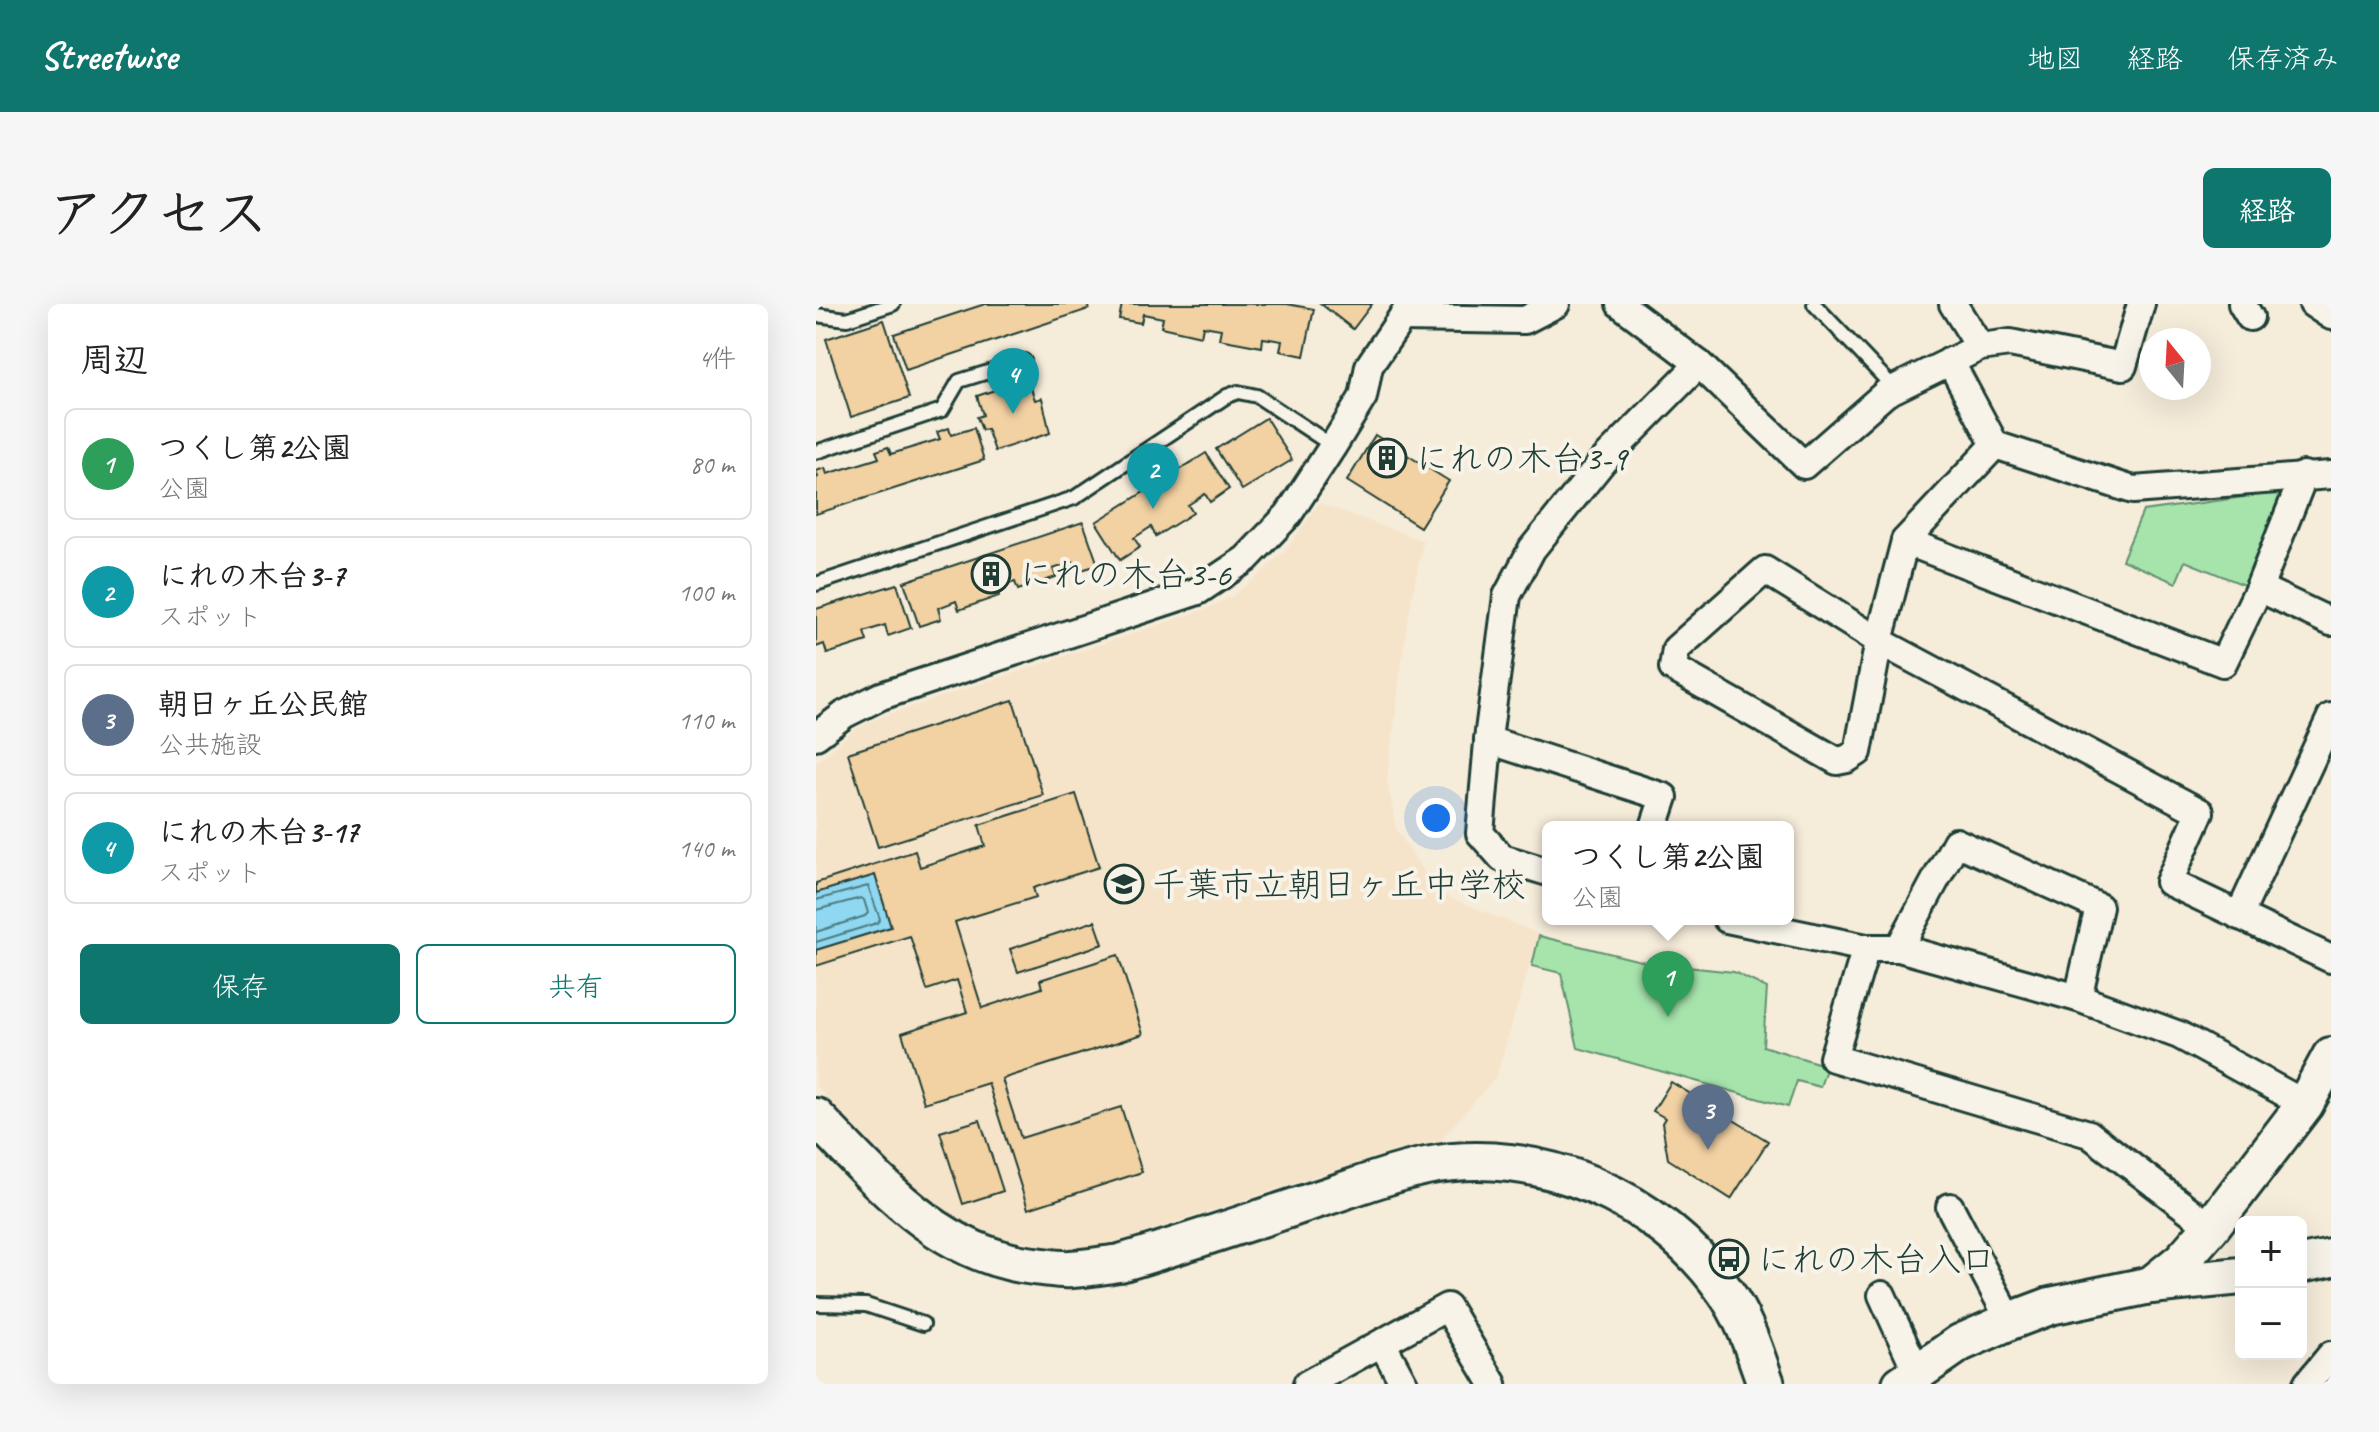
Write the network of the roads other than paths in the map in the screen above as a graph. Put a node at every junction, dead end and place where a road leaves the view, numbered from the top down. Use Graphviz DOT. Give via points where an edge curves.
graph roads {
  1 [pos="893,304"];
  2 [pos="1556,304"];
  3 [pos="1620,304"];
  4 [pos="1814,304"];
  5 [pos="1953,304"];
  6 [pos="2141,304"];
  7 [pos="2313,304"];
  8 [pos="1407,311"];
  9 [pos="816,315"];
  10 [pos="2331,316"];
  11 [pos="1980,347"];
  12 [pos="1024,361"];
  13 [pos="1950,361"];
  14 [pos="1699,364"];
  15 [pos="1895,389"];
  16 [pos="1995,445"];
  17 [pos="1333,446"];
  18 [pos="816,452"];
  19 [pos="2304,475"];
  20 [pos="2331,475"];
  21 [pos="1905,541"];
  22 [pos="816,584"];
  23 [pos="2259,588"];
  24 [pos="2331,622"];
  25 [pos="1879,641"];
  26 [pos="2331,717"];
  27 [pos="816,736"];
  28 [pos="1488,740"];
  29 [pos="1656,821"];
  30 [pos="1542,870"];
  31 [pos="2239,916"];
  32 [pos="1756,925"];
  33 [pos="1866,948"];
  34 [pos="1899,948"];
  35 [pos="2331,959"];
  36 [pos="2078,998"];
  37 [pos="2331,1056"];
  38 [pos="2305,1104"];
  39 [pos="816,1117"];
  40 [pos="1950,1207"];
  41 [pos="2211,1227"];
  42 [pos="2331,1258"];
  43 [pos="2307,1263"];
  44 [pos="2235,1277"];
  45 [pos="2151,1285"];
  46 [pos="1882,1295"];
  47 [pos="816,1304"];
  48 [pos="2010,1321"];
  49 [pos="923,1324"];
  50 [pos="1382,1343"];
  51 [pos="2331,1355"];
  52 [pos="1909,1378"];
  53 [pos="1307,1384"];
  54 [pos="1404,1384"];
  55 [pos="1493,1384"];
  56 [pos="1766,1384"];
  57 [pos="2307,1384"];
  1 -- 9 [label="lane" via="847,319"];
  2 -- 8 [label="street" via="1525,320"];
  3 -- 14 [label="street"];
  4 -- 15 [label="lane"];
  5 -- 11 [label="street"];
  6 -- 11 [label="street" via="2123,366 2010,343"];
  7 -- 10 [label="street"];
  8 -- 17 [label="street" via="1369,366 1363,397"];
  11 -- 13 [label="street"];
  12 -- 18 [label="lane" via="959,381 942,410"];
  13 -- 15 [label="street"];
  13 -- 16 [label="street"];
  14 -- 15 [label="street" via="1804,465"];
  14 -- 28 [label="street" via="1603,461 1532,549 1507,596"];
  16 -- 19 [label="street" via="2133,490"];
  16 -- 21 [label="street"];
  17 -- 22 [label="lane" via="1257,396 1238,392 1074,498"];
  17 -- 27 [label="street" via="1266,541 1198,591 881,696"];
  19 -- 20 [label="street"];
  19 -- 23 [label="street"];
  21 -- 23 [label="street" via="2223,663"];
  21 -- 25 [label="street"];
  23 -- 24 [label="street"];
  25 -- 25 [label="street" via="1858,752 1837,761 1673,668 1676,649 1765,570"];
  25 -- 31 [label="street" via="2200,812 2169,882"];
  26 -- 31 [label="street"];
  28 -- 29 [label="street" via="1664,797"];
  28 -- 30 [label="street" via="1480,833 1502,858"];
  31 -- 35 [label="street"];
  32 -- 33 [label="street"];
  33 -- 34 [label="street"];
  33 -- 41 [label="street" via="1833,1058 2089,1134"];
  34 -- 36 [label="street"];
  34 -- 36 [label="street" via="1956,842 2099,907"];
  36 -- 38 [label="street" via="2179,1035"];
  37 -- 38 [label="street"];
  38 -- 41 [label="street"];
  39 -- 56 [label="street" via="900,1203 938,1231 973,1251 1019,1264 1068,1269 1134,1259 1429,1166 1507,1163 1547,1170 1625,1200 1691,1250 1746,1326"];
  40 -- 48 [label="street"];
  41 -- 45 [label="street"];
  42 -- 43 [label="street"];
  44 -- 45 [label="street"];
  45 -- 48 [label="street" via="2050,1306"];
  46 -- 52 [label="street"];
  47 -- 49 [label="lane" via="866,1305"];
  48 -- 52 [label="street" via="1960,1343"];
  50 -- 53 [label="street"];
  50 -- 54 [label="street"];
  50 -- 55 [label="street" via="1447,1307"];
  51 -- 57 [label="street"];
}
